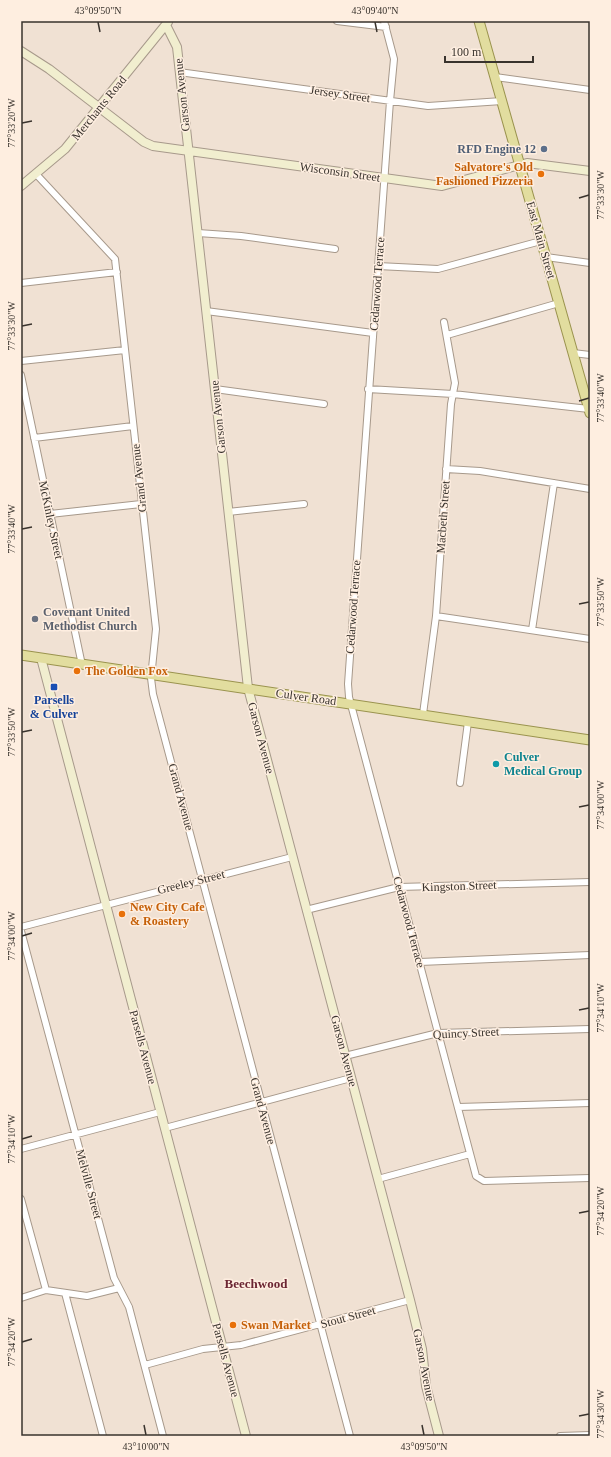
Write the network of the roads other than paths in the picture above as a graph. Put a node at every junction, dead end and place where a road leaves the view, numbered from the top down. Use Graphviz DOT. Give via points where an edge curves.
graph roads {
  1 [pos="337,21"];
  2 [pos="479,21"];
  3 [pos="167,23"];
  4 [pos="385,24"];
  5 [pos="21,51"];
  6 [pos="180,72"];
  7 [pos="495,77"];
  8 [pos="590,90"];
  9 [pos="390,101"];
  10 [pos="502,102"];
  11 [pos="99,108"];
  12 [pos="188,152"];
  13 [pos="520,165"];
  14 [pos="590,171"];
  15 [pos="36,174"];
  16 [pos="384,178"];
  17 [pos="21,186"];
  18 [pos="198,233"];
  19 [pos="541,240"];
  20 [pos="335,249"];
  21 [pos="546,257"];
  22 [pos="590,263"];
  23 [pos="378,266"];
  24 [pos="117,272"];
  25 [pos="21,283"];
  26 [pos="559,302"];
  27 [pos="206,311"];
  28 [pos="444,322"];
  29 [pos="373,333"];
  30 [pos="447,335"];
  31 [pos="125,350"];
  32 [pos="573,353"];
  33 [pos="590,355"];
  34 [pos="21,361"];
  35 [pos="21,375"];
  36 [pos="215,389"];
  37 [pos="368,390"];
  38 [pos="453,394"];
  39 [pos="324,404"];
  40 [pos="589,411"];
  41 [pos="133,426"];
  42 [pos="34,438"];
  43 [pos="446,468"];
  44 [pos="554,483"];
  45 [pos="590,489"];
  46 [pos="141,504"];
  47 [pos="304,504"];
  48 [pos="228,512"];
  49 [pos="50,514"];
  50 [pos="436,616"];
  51 [pos="532,630"];
  52 [pos="590,639"];
  53 [pos="21,655"];
  54 [pos="41,658"];
  55 [pos="82,665"];
  56 [pos="151,674"];
  57 [pos="248,688"];
  58 [pos="350,704"];
  59 [pos="423,714"];
  60 [pos="468,722"];
  61 [pos="590,740"];
  62 [pos="460,783"];
  63 [pos="292,857"];
  64 [pos="203,879"];
  65 [pos="590,882"];
  66 [pos="399,887"];
  67 [pos="106,904"];
  68 [pos="306,910"];
  69 [pos="21,927"];
  70 [pos="21,930"];
  71 [pos="590,956"];
  72 [pos="420,962"];
  73 [pos="590,1029"];
  74 [pos="438,1033"];
  75 [pos="345,1056"];
  76 [pos="351,1078"];
  77 [pos="261,1102"];
  78 [pos="590,1104"];
  79 [pos="458,1107"];
  80 [pos="160,1112"];
  81 [pos="165,1128"];
  82 [pos="76,1134"];
  83 [pos="21,1149"];
  84 [pos="470,1154"];
  85 [pos="590,1178"];
  86 [pos="378,1179"];
  87 [pos="21,1199"];
  88 [pos="119,1288"];
  89 [pos="46,1290"];
  90 [pos="65,1293"];
  91 [pos="21,1298"];
  92 [pos="410,1300"];
  93 [pos="320,1324"];
  94 [pos="222,1347"];
  95 [pos="145,1365"];
  96 [pos="590,1435"];
  97 [pos="103,1436"];
  98 [pos="162,1436"];
  99 [pos="246,1436"];
  100 [pos="350,1436"];
  101 [pos="439,1436"];
  102 [pos="560,1436"];
  1 -- 4 [label="street"];
  2 -- 7 [label="main road, East Main Street"];
  3 -- 6 [label="street, Garson Avenue" via="177,47"];
  3 -- 11 [label="street, Merchants Road"];
  4 -- 9 [label="street, Cedarwood Terrace" via="394,60"];
  5 -- 11 [label="street, Wisconsin Street" via="45,66"];
  6 -- 9 [label="street, Jersey Street"];
  6 -- 12 [label="street, Garson Avenue"];
  7 -- 8 [label="street"];
  7 -- 10 [label="main road, East Main Street"];
  9 -- 10 [label="street, Jersey Street" via="428,106"];
  9 -- 16 [label="street, Cedarwood Terrace"];
  10 -- 13 [label="main road, East Main Street"];
  11 -- 12 [label="street, Wisconsin Street" via="148,144"];
  11 -- 15 [label="street, Merchants Road" via="65,149"];
  12 -- 16 [label="street, Wisconsin Street"];
  12 -- 18 [label="street, Garson Avenue"];
  13 -- 14 [label="street, Wisconsin Street" via="530,163"];
  13 -- 16 [label="street, Wisconsin Street" via="442,186"];
  13 -- 19 [label="main road, East Main Street"];
  15 -- 17 [label="street, Merchants Road"];
  15 -- 24 [label="street, Grand Avenue" via="115,259"];
  16 -- 23 [label="street, Cedarwood Terrace"];
  18 -- 20 [label="street" via="241,236"];
  18 -- 27 [label="street, Garson Avenue"];
  19 -- 21 [label="main road, East Main Street"];
  19 -- 23 [label="street" via="438,269"];
  21 -- 22 [label="street"];
  21 -- 26 [label="main road, East Main Street"];
  23 -- 29 [label="street, Cedarwood Terrace"];
  24 -- 25 [label="street"];
  24 -- 31 [label="street, Grand Avenue"];
  26 -- 30 [label="street"];
  26 -- 32 [label="main road, East Main Street"];
  27 -- 29 [label="street"];
  27 -- 36 [label="street, Garson Avenue"];
  28 -- 30 [label="street, Macbeth Street"];
  29 -- 37 [label="street, Cedarwood Terrace"];
  30 -- 38 [label="street, Macbeth Street" via="455,383"];
  31 -- 34 [label="street"];
  31 -- 41 [label="street, Grand Avenue"];
  32 -- 33 [label="street"];
  32 -- 40 [label="main road, East Main Street"];
  35 -- 42 [label="street, McKinley Street"];
  36 -- 39 [label="street"];
  36 -- 48 [label="street, Garson Avenue"];
  37 -- 38 [label="street"];
  37 -- 58 [label="street, Cedarwood Terrace" via="348,684"];
  38 -- 40 [label="street"];
  38 -- 43 [label="street, Macbeth Street"];
  41 -- 42 [label="street"];
  41 -- 46 [label="street, Grand Avenue"];
  42 -- 49 [label="street, McKinley Street"];
  43 -- 44 [label="street"];
  43 -- 50 [label="street, Macbeth Street"];
  44 -- 45 [label="street"];
  44 -- 51 [label="street"];
  46 -- 49 [label="street"];
  46 -- 56 [label="street, Grand Avenue" via="156,629"];
  47 -- 48 [label="street"];
  48 -- 57 [label="street, Garson Avenue"];
  49 -- 55 [label="street, McKinley Street"];
  50 -- 51 [label="street"];
  50 -- 59 [label="street, Macbeth Street"];
  51 -- 52 [label="street"];
  53 -- 54 [label="main road, Culver Road"];
  54 -- 55 [label="main road, Culver Road"];
  54 -- 67 [label="street, Parsells Avenue"];
  55 -- 56 [label="main road, Culver Road"];
  56 -- 57 [label="main road, Culver Road"];
  56 -- 64 [label="street, Grand Avenue" via="153,694"];
  57 -- 58 [label="main road, Culver Road"];
  57 -- 63 [label="street, Garson Avenue"];
  58 -- 59 [label="main road, Culver Road"];
  58 -- 66 [label="street, Cedarwood Terrace"];
  59 -- 60 [label="main road, Culver Road"];
  60 -- 61 [label="main road, Culver Road"];
  60 -- 62 [label="street"];
  63 -- 64 [label="street, Greeley Street"];
  63 -- 68 [label="street, Garson Avenue"];
  64 -- 67 [label="street, Greeley Street"];
  64 -- 77 [label="street, Grand Avenue"];
  65 -- 66 [label="street, Kingston Street"];
  66 -- 68 [label="street, Kingston Street"];
  66 -- 72 [label="street, Cedarwood Terrace"];
  67 -- 69 [label="street, Greeley Street"];
  67 -- 80 [label="street, Parsells Avenue"];
  68 -- 75 [label="street, Garson Avenue"];
  70 -- 82 [label="street, Melville Street"];
  71 -- 72 [label="street"];
  72 -- 74 [label="street, Cedarwood Terrace"];
  73 -- 74 [label="street, Quincy Street"];
  74 -- 75 [label="street, Quincy Street"];
  74 -- 79 [label="street, Cedarwood Terrace"];
  75 -- 76 [label="street, Garson Avenue"];
  76 -- 77 [label="street"];
  76 -- 86 [label="street, Garson Avenue"];
  77 -- 81 [label="street"];
  77 -- 93 [label="street, Grand Avenue"];
  78 -- 79 [label="street"];
  79 -- 84 [label="street, Cedarwood Terrace"];
  80 -- 81 [label="street, Parsells Avenue"];
  80 -- 82 [label="street"];
  81 -- 94 [label="street, Parsells Avenue"];
  82 -- 83 [label="street"];
  82 -- 88 [label="street, Melville Street" via="114,1278"];
  84 -- 85 [label="street, Cedarwood Terrace" via="477,1178 484,1181"];
  84 -- 86 [label="street"];
  86 -- 92 [label="street, Garson Avenue"];
  87 -- 89 [label="street"];
  88 -- 90 [label="street" via="87,1296"];
  88 -- 95 [label="street, Melville Street" via="129,1307"];
  89 -- 90 [label="street"];
  89 -- 91 [label="street"];
  90 -- 97 [label="street"];
  92 -- 93 [label="street, Stout Street"];
  92 -- 101 [label="street, Garson Avenue" via="422,1349 426,1386"];
  93 -- 94 [label="street, Stout Street" via="242,1345"];
  93 -- 100 [label="street, Grand Avenue"];
  94 -- 95 [label="street, Stout Street" via="203,1349"];
  94 -- 99 [label="street, Parsells Avenue"];
  95 -- 98 [label="street, Melville Street"];
  96 -- 102 [label="street"];
}
